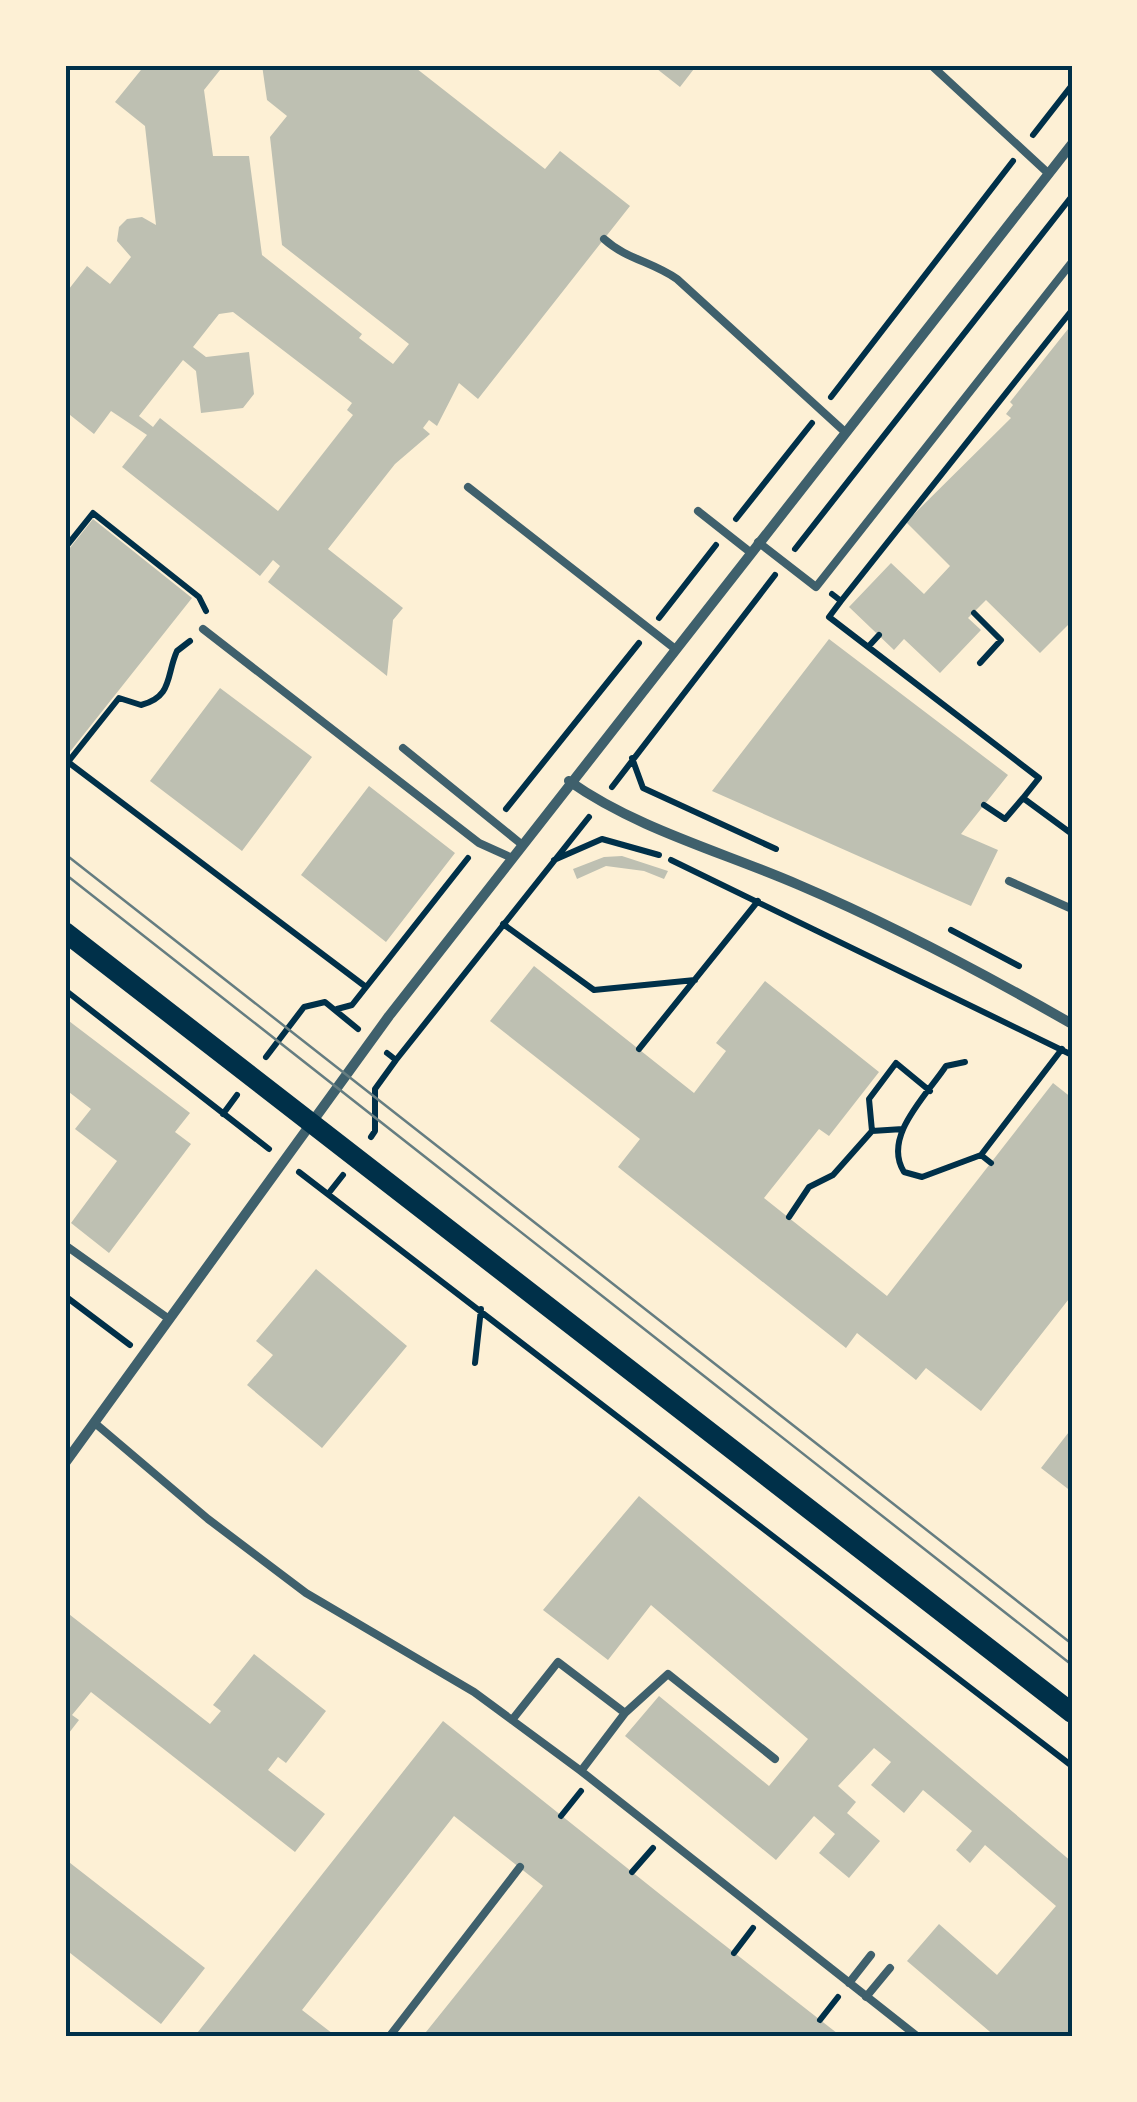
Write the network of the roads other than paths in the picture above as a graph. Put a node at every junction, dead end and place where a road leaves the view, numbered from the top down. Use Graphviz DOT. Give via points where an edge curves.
graph roads {
  1 [pos="931,65"];
  2 [pos="1072,144"];
  3 [pos="1049,174"];
  4 [pos="604,239"];
  5 [pos="1072,262"];
  6 [pos="844,432"];
  7 [pos="468,487"];
  8 [pos="698,511"];
  9 [pos="758,542"];
  10 [pos="750,552"];
  11 [pos="203,628"];
  12 [pos="674,648"];
  13 [pos="402,748"];
  14 [pos="569,781"];
  15 [pos="520,844"];
  16 [pos="510,857"];
  17 [pos="1009,881"];
  18 [pos="1072,910"];
  19 [pos="65,932"];
  20 [pos="1072,1024"];
  21 [pos="310,1122"];
  22 [pos="65,1245"];
  23 [pos="169,1319"];
  24 [pos="96,1424"];
  25 [pos="65,1463"];
  26 [pos="625,1713"];
  27 [pos="1072,1713"];
  28 [pos="512,1720"];
  29 [pos="775,1759"];
  30 [pos="582,1771"];
  31 [pos="520,1868"];
  32 [pos="871,1955"];
  33 [pos="890,1968"];
  34 [pos="849,1983"];
  35 [pos="866,1997"];
  36 [pos="389,2037"];
  37 [pos="918,2037"];
  1 -- 3 [label="lane"];
  2 -- 3 [label="street"];
  3 -- 6 [label="street"];
  4 -- 6 [label="lane" via="678,279"];
  5 -- 9 [label="lane" via="816,587"];
  6 -- 9 [label="street"];
  7 -- 12 [label="lane"];
  8 -- 10 [label="lane"];
  9 -- 10 [label="street"];
  10 -- 12 [label="street"];
  11 -- 16 [label="lane" via="479,843"];
  12 -- 14 [label="street"];
  13 -- 15 [label="lane"];
  14 -- 15 [label="street"];
  14 -- 20 [label="street" via="602,804 962,961"];
  15 -- 16 [label="street"];
  16 -- 21 [label="street"];
  17 -- 18 [label="lane"];
  19 -- 21 [label="main road"];
  21 -- 23 [label="street"];
  21 -- 27 [label="main road"];
  22 -- 23 [label="lane"];
  23 -- 24 [label="street"];
  24 -- 25 [label="street"];
  24 -- 28 [label="lane" via="306,1593"];
  26 -- 28 [label="lane" via="558,1662"];
  26 -- 29 [label="lane" via="668,1674"];
  26 -- 30 [label="lane"];
  28 -- 30 [label="lane"];
  30 -- 34 [label="lane"];
  31 -- 36 [label="lane"];
  32 -- 34 [label="lane"];
  33 -- 35 [label="lane"];
  34 -- 35 [label="lane"];
  35 -- 37 [label="lane"];
}
